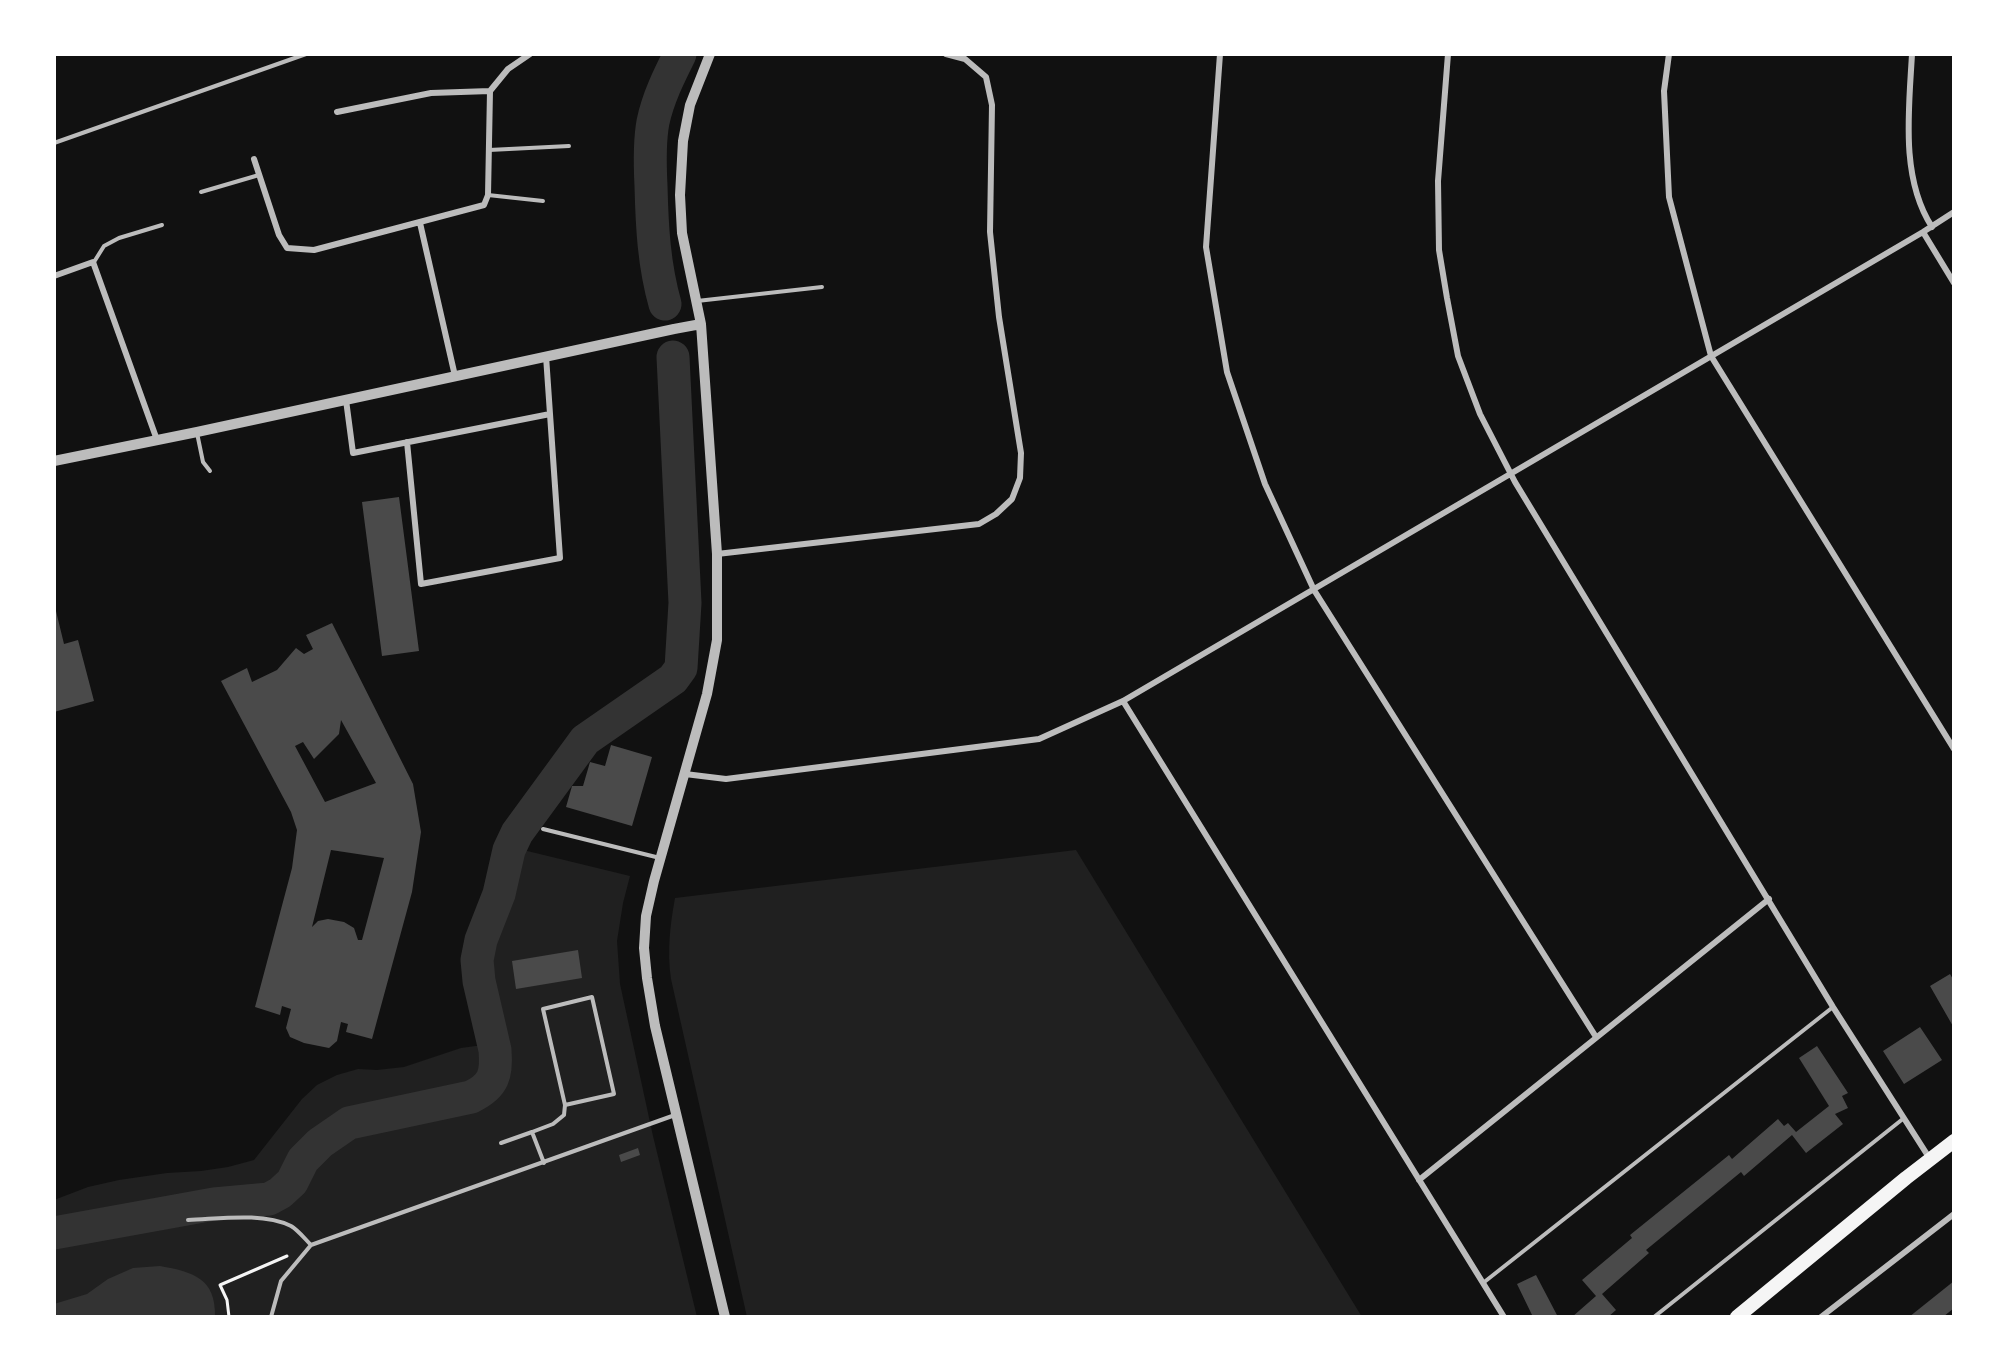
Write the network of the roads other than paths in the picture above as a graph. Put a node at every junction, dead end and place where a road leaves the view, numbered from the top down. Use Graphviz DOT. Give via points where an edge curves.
graph roads {
  1 [pos="306,54"];
  2 [pos="530,54"];
  3 [pos="710,54"];
  4 [pos="946,54"];
  5 [pos="1220,54"];
  6 [pos="1448,54"];
  7 [pos="1669,54"];
  8 [pos="1912,54"];
  9 [pos="490,91"];
  10 [pos="337,112"];
  11 [pos="54,143"];
  12 [pos="569,146"];
  13 [pos="489,150"];
  14 [pos="254,159"];
  15 [pos="259,175"];
  16 [pos="201,192"];
  17 [pos="488,195"];
  18 [pos="543,201"];
  19 [pos="1954,212"];
  20 [pos="420,223"];
  21 [pos="162,225"];
  22 [pos="1932,227"];
  23 [pos="1923,232"];
  24 [pos="93,262"];
  25 [pos="54,276"];
  26 [pos="1954,283"];
  27 [pos="822,287"];
  28 [pos="696,301"];
  29 [pos="701,324"];
  30 [pos="546,356"];
  31 [pos="1711,356"];
  32 [pos="455,376"];
  33 [pos="346,400"];
  34 [pos="550,414"];
  35 [pos="197,432"];
  36 [pos="157,441"];
  37 [pos="407,442"];
  38 [pos="54,461"];
  39 [pos="210,471"];
  40 [pos="1510,475"];
  41 [pos="717,554"];
  42 [pos="1314,590"];
  43 [pos="1123,701"];
  44 [pos="1954,749"];
  45 [pos="685,774"];
  46 [pos="543,829"];
  47 [pos="660,858"];
  48 [pos="1769,899"];
  49 [pos="1833,1007"];
  50 [pos="1596,1037"];
  51 [pos="565,1106"];
  52 [pos="676,1115"];
  53 [pos="1905,1118"];
  54 [pos="532,1132"];
  55 [pos="1954,1141"];
  56 [pos="501,1143"];
  57 [pos="1930,1159"];
  58 [pos="544,1163"];
  59 [pos="1419,1180"];
  60 [pos="1954,1214"];
  61 [pos="188,1220"];
  62 [pos="311,1245"];
  63 [pos="1484,1282"];
  64 [pos="271,1317"];
  65 [pos="725,1317"];
  66 [pos="1504,1317"];
  67 [pos="1653,1317"];
  68 [pos="1737,1317"];
  69 [pos="1821,1317"];
  1 -- 11 [label="lane"];
  2 -- 9 [label="street" via="508,69"];
  3 -- 28 [label="street" via="690,105 683,141 682,233"];
  4 -- 41 [label="street" via="965,59 986,77 992,105 990,232 1021,453 1020,478 1012,499 979,524"];
  5 -- 42 [label="street" via="1206,247 1227,372 1265,484"];
  6 -- 40 [label="street" via="1438,181 1439,250 1458,356 1480,414"];
  7 -- 31 [label="street" via="1664,91 1670,197"];
  8 -- 22 [label="street" via="1910,149 1914,180 1924,215"];
  9 -- 10 [label="street" via="431,93"];
  9 -- 13 [label="street"];
  12 -- 13 [label="lane"];
  13 -- 17 [label="street"];
  14 -- 15 [label="street"];
  15 -- 16 [label="lane"];
  15 -- 20 [label="street" via="279,236 287,248 314,250"];
  17 -- 18 [label="lane"];
  17 -- 20 [label="street" via="484,205"];
  19 -- 22 [label="street"];
  20 -- 32 [label="street"];
  21 -- 24 [label="lane" via="104,246"];
  22 -- 23 [label="street"];
  23 -- 26 [label="street"];
  23 -- 31 [label="street"];
  24 -- 25 [label="street"];
  24 -- 36 [label="street"];
  27 -- 28 [label="lane"];
  28 -- 29 [label="street"];
  29 -- 30 [label="street"];
  29 -- 41 [label="street"];
  30 -- 32 [label="street"];
  30 -- 34 [label="street"];
  31 -- 40 [label="street"];
  31 -- 44 [label="street"];
  32 -- 33 [label="street"];
  33 -- 35 [label="street"];
  33 -- 37 [label="street" via="353,453"];
  34 -- 37 [label="street"];
  34 -- 37 [label="street" via="560,558 422,584"];
  35 -- 36 [label="street"];
  35 -- 39 [label="lane" via="203,462"];
  36 -- 38 [label="street"];
  40 -- 42 [label="street"];
  40 -- 48 [label="street"];
  41 -- 45 [label="street" via="717,640"];
  42 -- 43 [label="street"];
  42 -- 50 [label="street"];
  43 -- 45 [label="street" via="1039,739 726,779"];
  43 -- 59 [label="street"];
  45 -- 47 [label="street"];
  46 -- 47 [label="lane"];
  47 -- 52 [label="street" via="646,916 645,958 655,1026"];
  48 -- 49 [label="street"];
  48 -- 50 [label="street"];
  49 -- 53 [label="street"];
  49 -- 63 [label="lane"];
  50 -- 59 [label="street"];
  51 -- 51 [label="lane" via="543,1009 591,997 614,1094"];
  51 -- 54 [label="lane" via="564,1115 553,1125"];
  52 -- 58 [label="lane"];
  52 -- 65 [label="street"];
  53 -- 57 [label="street"];
  53 -- 67 [label="lane"];
  54 -- 56 [label="lane"];
  54 -- 58 [label="lane"];
  55 -- 57 [label="main road"];
  57 -- 68 [label="main road"];
  58 -- 62 [label="lane"];
  59 -- 63 [label="street"];
  60 -- 69 [label="street"];
  61 -- 62 [label="lane" via="273,1220 292,1227"];
  62 -- 64 [label="lane" via="281,1281"];
  63 -- 66 [label="street"];
}
